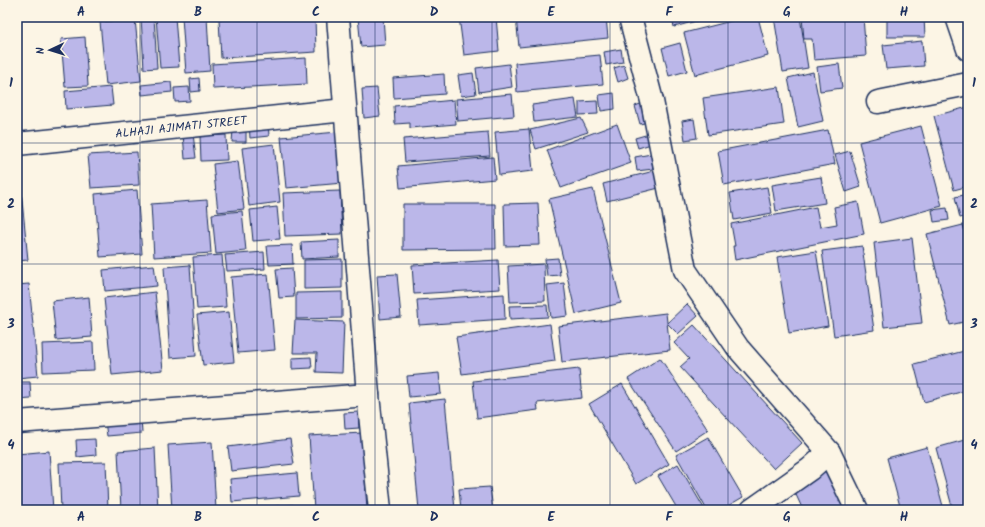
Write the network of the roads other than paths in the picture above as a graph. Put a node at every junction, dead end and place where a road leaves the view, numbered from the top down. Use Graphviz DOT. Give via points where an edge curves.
graph roads {
  1 [pos="338,17"];
  2 [pos="630,17"];
  3 [pos="958,17"];
  4 [pos="968,49"];
  5 [pos="968,84"];
  6 [pos="878,102"];
  7 [pos="344,110"];
  8 [pos="17,144"];
  9 [pos="368,395"];
  10 [pos="17,422"];
  11 [pos="829,452"];
  12 [pos="380,510"];
  13 [pos="752,510"];
  14 [pos="857,510"];
  1 -- 7 [label="street"];
  2 -- 11 [label="street" via="652,101 685,270 738,348"];
  3 -- 4 [label="street"];
  5 -- 6 [label="street"];
  7 -- 8 [label="street, ALHAJI AJIMATI STREET"];
  7 -- 9 [label="street"];
  9 -- 10 [label="street"];
  9 -- 12 [label="street"];
  11 -- 13 [label="street" via="810,470"];
  11 -- 14 [label="street"];
}
